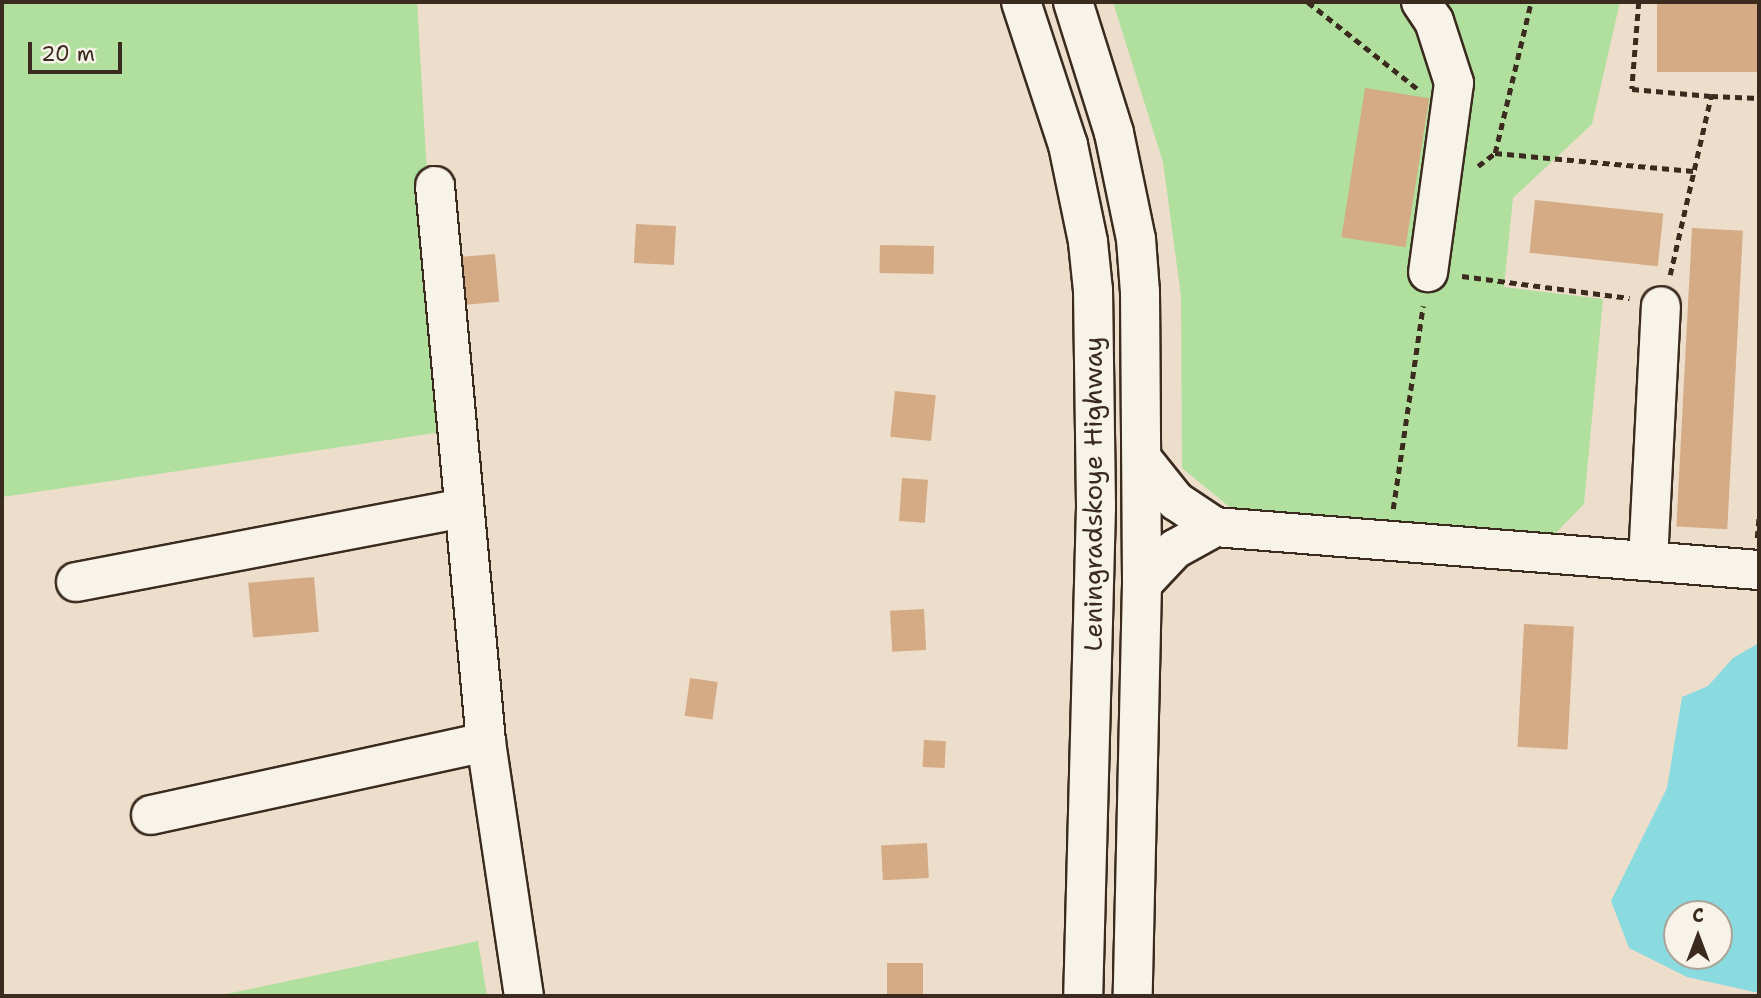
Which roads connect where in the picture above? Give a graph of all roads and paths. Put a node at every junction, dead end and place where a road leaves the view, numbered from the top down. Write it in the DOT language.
graph roads {
  1 [pos="1021,2"];
  2 [pos="1073,2"];
  3 [pos="1308,2"];
  4 [pos="1421,2"];
  5 [pos="1531,2"];
  6 [pos="1639,2"];
  7 [pos="1711,96"];
  8 [pos="1759,98"];
  9 [pos="1450,116"];
  10 [pos="1496,153"];
  11 [pos="1693,171"];
  12 [pos="435,186"];
  13 [pos="1439,196"];
  14 [pos="1428,272"];
  15 [pos="1661,306"];
  16 [pos="1143,460"];
  17 [pos="464,508"];
  18 [pos="1215,527"];
  19 [pos="1388,541"];
  20 [pos="1648,561"];
  21 [pos="1759,570"];
  22 [pos="76,582"];
  23 [pos="1142,583"];
  24 [pos="486,742"];
  25 [pos="151,815"];
  26 [pos="524,996"];
  27 [pos="1083,996"];
  28 [pos="1133,996"];
  1 -- 27 [label="main road, Leningradskoye Highway"];
  2 -- 16 [label="main road, Leningradskoye Highway"];
  3 -- 9 [label="path"];
  4 -- 9 [label="main road"];
  5 -- 10 [label="path"];
  6 -- 7 [label="path"];
  7 -- 8 [label="path"];
  7 -- 11 [label="path"];
  9 -- 13 [label="main road"];
  10 -- 11 [label="path"];
  10 -- 13 [label="path"];
  11 -- 15 [label="path"];
  12 -- 17 [label="main road"];
  13 -- 14 [label="main road"];
  14 -- 15 [label="path"];
  14 -- 19 [label="path"];
  15 -- 20 [label="main road"];
  16 -- 18 [label="main road"];
  16 -- 23 [label="main road, Leningradskoye Highway"];
  17 -- 22 [label="main road"];
  17 -- 24 [label="main road"];
  18 -- 19 [label="main road"];
  18 -- 23 [label="main road"];
  19 -- 20 [label="main road"];
  20 -- 21 [label="main road"];
  23 -- 28 [label="main road, Leningradskoye Highway"];
  24 -- 25 [label="main road"];
  24 -- 26 [label="main road"];
}
